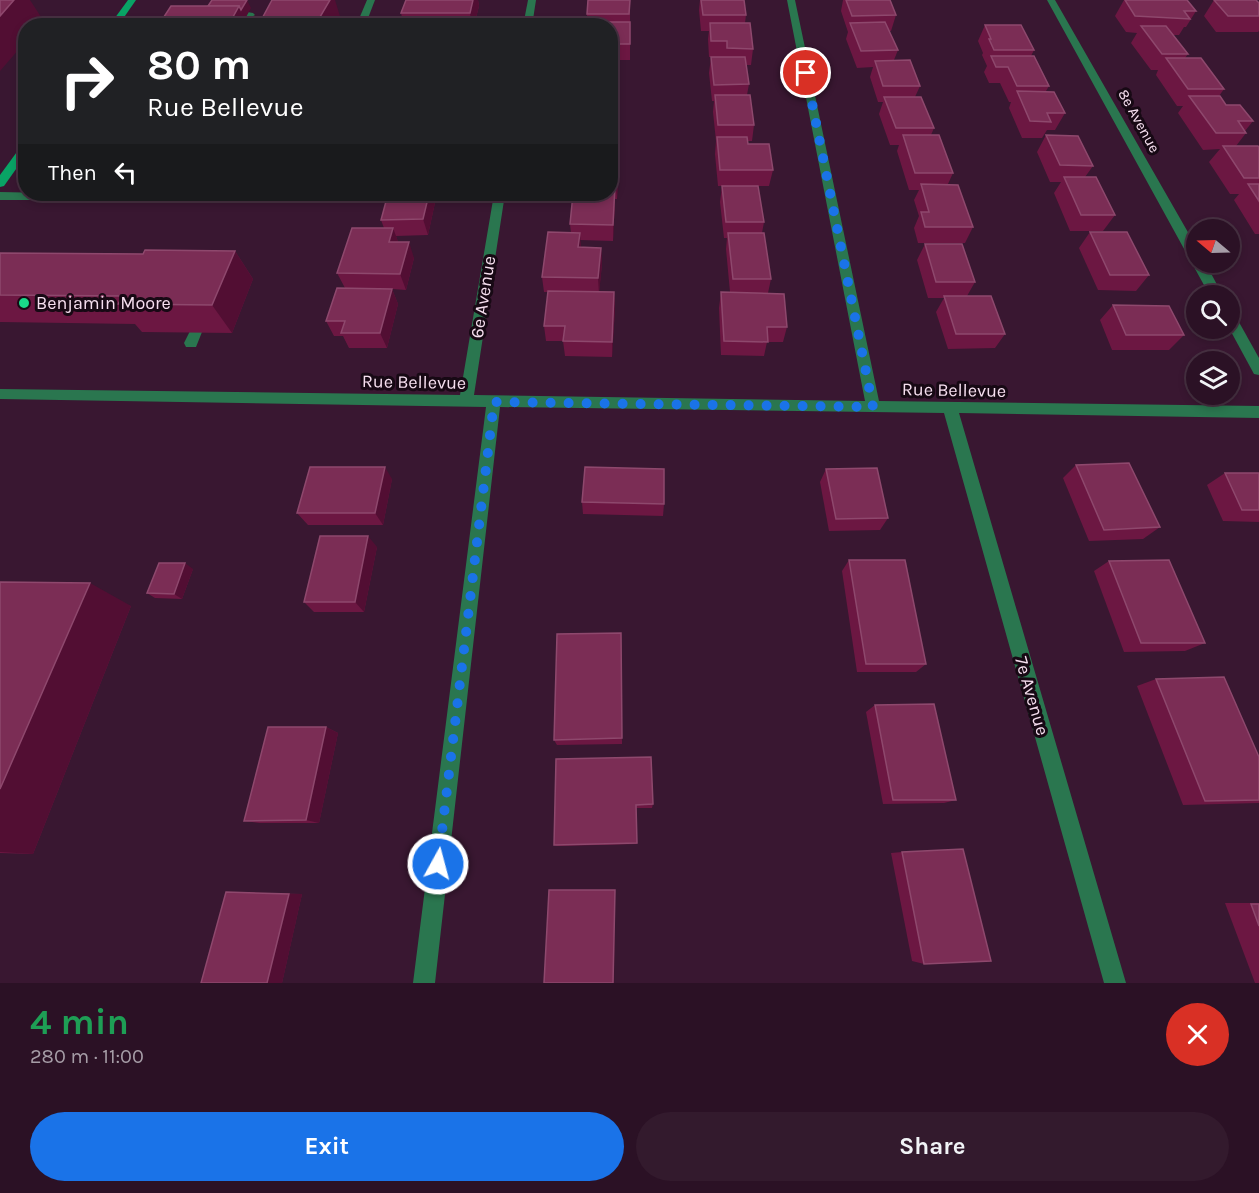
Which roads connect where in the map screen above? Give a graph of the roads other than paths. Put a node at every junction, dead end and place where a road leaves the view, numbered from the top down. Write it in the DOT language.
graph roads {
  1 [pos="132,0"];
  2 [pos="371,0"];
  3 [pos="531,0"];
  4 [pos="790,0"];
  5 [pos="1052,0"];
  6 [pos="119,18"];
  7 [pos="363,18"];
  8 [pos="528,18"];
  9 [pos="18,158"];
  10 [pos="0,183"];
  11 [pos="0,196"];
  12 [pos="18,196"];
  13 [pos="499,201"];
  14 [pos="1186,240"];
  15 [pos="1240,336"];
  16 [pos="1259,370"];
  17 [pos="0,394"];
  18 [pos="466,401"];
  19 [pos="494,402"];
  20 [pos="873,407"];
  21 [pos="950,408"];
  22 [pos="1259,412"];
  23 [pos="424,983"];
  24 [pos="1115,983"];
  1 -- 6 [label="street"];
  2 -- 7 [label="street"];
  3 -- 8 [label="street"];
  4 -- 20 [label="street"];
  5 -- 14 [label="street, 8e Avenue"];
  9 -- 10 [label="street"];
  11 -- 12 [label="street"];
  13 -- 18 [label="street, 6e Avenue"];
  15 -- 16 [label="street"];
  17 -- 18 [label="street, Rue Bellevue"];
  18 -- 19 [label="street, Rue Bellevue"];
  19 -- 20 [label="street, Rue Bellevue"];
  19 -- 23 [label="street"];
  20 -- 21 [label="street, Rue Bellevue"];
  21 -- 22 [label="street, Rue Bellevue"];
  21 -- 24 [label="street, 7e Avenue"];
}
